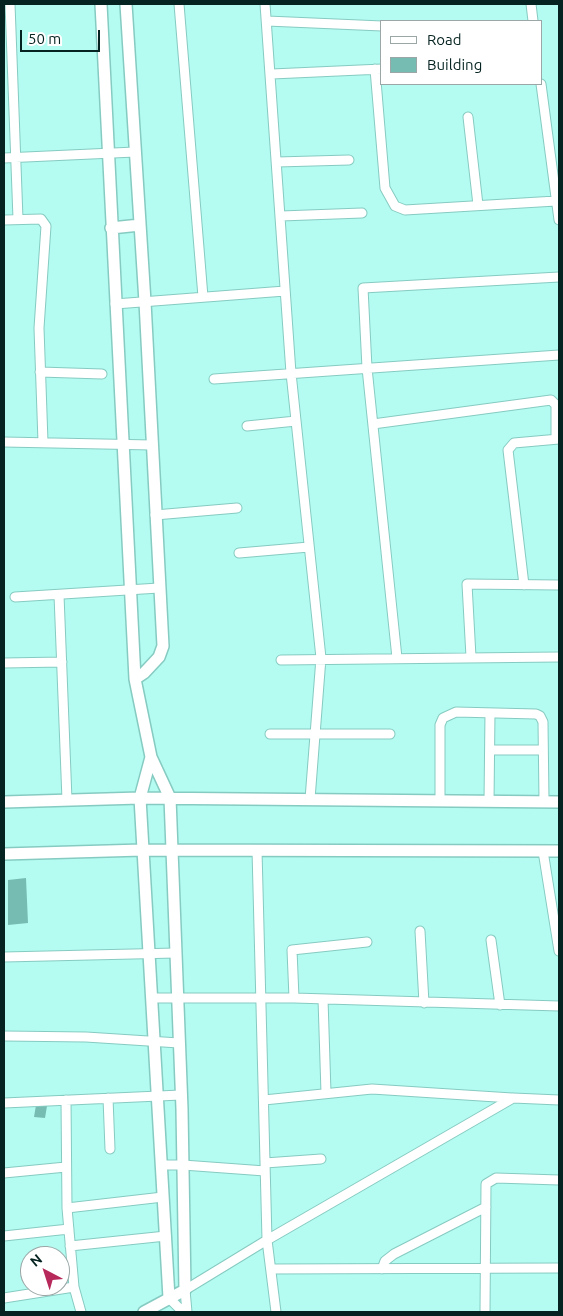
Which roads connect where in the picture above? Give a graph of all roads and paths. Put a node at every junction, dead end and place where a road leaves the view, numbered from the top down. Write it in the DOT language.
graph roads {
  1 [pos="10,4"];
  2 [pos="101,4"];
  3 [pos="126,4"];
  4 [pos="179,4"];
  5 [pos="266,4"];
  6 [pos="531,4"];
  7 [pos="533,20"];
  8 [pos="267,21"];
  9 [pos="380,26"];
  10 [pos="378,69"];
  11 [pos="272,74"];
  12 [pos="541,85"];
  13 [pos="14,97"];
  14 [pos="4,98"];
  15 [pos="468,116"];
  16 [pos="135,152"];
  17 [pos="107,153"];
  18 [pos="16,157"];
  19 [pos="4,158"];
  20 [pos="349,160"];
  21 [pos="277,162"];
  22 [pos="556,201"];
  23 [pos="478,205"];
  24 [pos="362,213"];
  25 [pos="281,216"];
  26 [pos="18,219"];
  27 [pos="4,220"];
  28 [pos="559,220"];
  29 [pos="140,225"];
  30 [pos="111,228"];
  31 [pos="559,277"];
  32 [pos="285,291"];
  33 [pos="203,297"];
  34 [pos="145,302"];
  35 [pos="115,304"];
  36 [pos="559,355"];
  37 [pos="367,368"];
  38 [pos="40,372"];
  39 [pos="291,372"];
  40 [pos="102,374"];
  41 [pos="214,379"];
  42 [pos="296,421"];
  43 [pos="373,424"];
  44 [pos="247,426"];
  45 [pos="558,439"];
  46 [pos="4,442"];
  47 [pos="43,442"];
  48 [pos="122,444"];
  49 [pos="152,444"];
  50 [pos="238,508"];
  51 [pos="155,515"];
  52 [pos="309,547"];
  53 [pos="239,553"];
  54 [pos="524,585"];
  55 [pos="559,585"];
  56 [pos="159,588"];
  57 [pos="130,590"];
  58 [pos="60,594"];
  59 [pos="15,597"];
  60 [pos="471,657"];
  61 [pos="559,657"];
  62 [pos="321,658"];
  63 [pos="397,658"];
  64 [pos="281,660"];
  65 [pos="62,662"];
  66 [pos="4,663"];
  67 [pos="135,679"];
  68 [pos="490,713"];
  69 [pos="270,734"];
  70 [pos="315,734"];
  71 [pos="390,734"];
  72 [pos="490,750"];
  73 [pos="543,750"];
  74 [pos="151,757"];
  75 [pos="140,798"];
  76 [pos="170,798"];
  77 [pos="310,799"];
  78 [pos="67,800"];
  79 [pos="440,800"];
  80 [pos="489,801"];
  81 [pos="4,802"];
  82 [pos="544,802"];
  83 [pos="559,802"];
  84 [pos="142,850"];
  85 [pos="172,850"];
  86 [pos="257,850"];
  87 [pos="543,852"];
  88 [pos="559,852"];
  89 [pos="4,854"];
  90 [pos="420,931"];
  91 [pos="492,940"];
  92 [pos="367,942"];
  93 [pos="559,951"];
  94 [pos="176,952"];
  95 [pos="150,953"];
  96 [pos="4,957"];
  97 [pos="177,997"];
  98 [pos="152,998"];
  99 [pos="261,998"];
  100 [pos="294,998"];
  101 [pos="323,999"];
  102 [pos="424,1003"];
  103 [pos="500,1005"];
  104 [pos="559,1006"];
  105 [pos="4,1036"];
  106 [pos="155,1042"];
  107 [pos="179,1043"];
  108 [pos="326,1094"];
  109 [pos="181,1095"];
  110 [pos="157,1096"];
  111 [pos="108,1098"];
  112 [pos="513,1098"];
  113 [pos="66,1100"];
  114 [pos="264,1100"];
  115 [pos="559,1100"];
  116 [pos="4,1103"];
  117 [pos="110,1149"];
  118 [pos="320,1159"];
  119 [pos="183,1164"];
  120 [pos="161,1165"];
  121 [pos="66,1167"];
  122 [pos="265,1167"];
  123 [pos="4,1173"];
  124 [pos="559,1180"];
  125 [pos="164,1197"];
  126 [pos="486,1207"];
  127 [pos="67,1208"];
  128 [pos="69,1229"];
  129 [pos="4,1236"];
  130 [pos="166,1236"];
  131 [pos="267,1240"];
  132 [pos="70,1246"];
  133 [pos="486,1268"];
  134 [pos="559,1268"];
  135 [pos="270,1269"];
  136 [pos="382,1269"];
  137 [pos="74,1287"];
  138 [pos="185,1290"];
  139 [pos="4,1298"];
  140 [pos="170,1298"];
  141 [pos="80,1312"];
  142 [pos="144,1312"];
  143 [pos="185,1312"];
  144 [pos="276,1312"];
  145 [pos="485,1312"];
  1 -- 13 [label="street"];
  2 -- 17 [label="street"];
  3 -- 16 [label="street"];
  4 -- 33 [label="street"];
  5 -- 8 [label="street"];
  6 -- 7 [label="street"];
  8 -- 9 [label="street"];
  8 -- 11 [label="street"];
  10 -- 11 [label="street"];
  10 -- 23 [label="street"];
  11 -- 21 [label="street"];
  12 -- 22 [label="street"];
  13 -- 14 [label="street"];
  13 -- 18 [label="street"];
  15 -- 23 [label="street"];
  16 -- 17 [label="street"];
  16 -- 29 [label="street"];
  17 -- 18 [label="street"];
  17 -- 30 [label="street"];
  18 -- 19 [label="street"];
  18 -- 26 [label="street"];
  20 -- 21 [label="street"];
  21 -- 25 [label="street"];
  22 -- 23 [label="street"];
  22 -- 28 [label="street"];
  24 -- 25 [label="street"];
  25 -- 32 [label="street"];
  26 -- 27 [label="street"];
  26 -- 38 [label="street"];
  29 -- 30 [label="street"];
  29 -- 34 [label="street"];
  30 -- 35 [label="street"];
  31 -- 37 [label="street"];
  32 -- 33 [label="street"];
  32 -- 39 [label="street"];
  33 -- 34 [label="street"];
  34 -- 35 [label="street"];
  34 -- 49 [label="street"];
  35 -- 48 [label="street"];
  36 -- 37 [label="street"];
  37 -- 39 [label="street"];
  37 -- 43 [label="street"];
  38 -- 40 [label="street"];
  38 -- 47 [label="street"];
  39 -- 41 [label="street"];
  39 -- 42 [label="street"];
  42 -- 44 [label="street"];
  42 -- 52 [label="street"];
  43 -- 45 [label="street"];
  43 -- 63 [label="street"];
  45 -- 54 [label="street"];
  46 -- 47 [label="street"];
  47 -- 48 [label="street"];
  48 -- 49 [label="street"];
  48 -- 57 [label="street"];
  49 -- 51 [label="street"];
  50 -- 51 [label="street"];
  51 -- 56 [label="street"];
  52 -- 53 [label="street"];
  52 -- 62 [label="street"];
  54 -- 55 [label="street"];
  54 -- 60 [label="street"];
  56 -- 57 [label="street"];
  56 -- 67 [label="street"];
  57 -- 58 [label="street"];
  57 -- 67 [label="street"];
  58 -- 59 [label="street"];
  58 -- 65 [label="street"];
  60 -- 61 [label="street"];
  60 -- 63 [label="street"];
  62 -- 63 [label="street"];
  62 -- 64 [label="street"];
  62 -- 70 [label="street"];
  65 -- 66 [label="street"];
  65 -- 78 [label="street"];
  67 -- 74 [label="street"];
  68 -- 72 [label="street"];
  68 -- 73 [label="street"];
  68 -- 79 [label="street"];
  69 -- 70 [label="street"];
  70 -- 71 [label="street"];
  70 -- 77 [label="street"];
  72 -- 73 [label="street"];
  72 -- 80 [label="street"];
  73 -- 82 [label="street"];
  74 -- 75 [label="street"];
  74 -- 76 [label="street"];
  75 -- 76 [label="street"];
  75 -- 78 [label="street"];
  75 -- 84 [label="street"];
  76 -- 77 [label="street"];
  76 -- 85 [label="street"];
  77 -- 79 [label="street"];
  78 -- 81 [label="street"];
  79 -- 80 [label="street"];
  80 -- 82 [label="street"];
  82 -- 83 [label="street"];
  84 -- 85 [label="street"];
  84 -- 89 [label="street"];
  84 -- 95 [label="street"];
  85 -- 86 [label="street"];
  85 -- 94 [label="street"];
  86 -- 87 [label="street"];
  86 -- 99 [label="street"];
  87 -- 88 [label="street"];
  87 -- 93 [label="street"];
  90 -- 102 [label="street"];
  91 -- 103 [label="street"];
  92 -- 100 [label="street"];
  94 -- 95 [label="street"];
  94 -- 97 [label="street"];
  95 -- 96 [label="street"];
  95 -- 98 [label="street"];
  97 -- 98 [label="street"];
  97 -- 99 [label="street"];
  97 -- 107 [label="street"];
  98 -- 106 [label="street"];
  99 -- 100 [label="street"];
  99 -- 114 [label="street"];
  100 -- 101 [label="street"];
  101 -- 102 [label="street"];
  101 -- 108 [label="street"];
  102 -- 103 [label="street"];
  103 -- 104 [label="street"];
  105 -- 106 [label="street"];
  106 -- 107 [label="street"];
  106 -- 110 [label="street"];
  107 -- 109 [label="street"];
  108 -- 112 [label="street"];
  108 -- 114 [label="street"];
  109 -- 110 [label="street"];
  109 -- 119 [label="street"];
  110 -- 111 [label="street"];
  110 -- 120 [label="street"];
  111 -- 113 [label="street"];
  111 -- 117 [label="street"];
  112 -- 115 [label="street"];
  112 -- 131 [label="street"];
  113 -- 116 [label="street"];
  113 -- 121 [label="street"];
  114 -- 122 [label="street"];
  118 -- 122 [label="street"];
  119 -- 120 [label="street"];
  119 -- 122 [label="street"];
  119 -- 138 [label="street"];
  120 -- 125 [label="street"];
  121 -- 123 [label="street"];
  121 -- 127 [label="street"];
  122 -- 131 [label="street"];
  124 -- 126 [label="street"];
  125 -- 127 [label="street"];
  125 -- 130 [label="street"];
  126 -- 133 [label="street"];
  126 -- 136 [label="street"];
  127 -- 128 [label="street"];
  128 -- 129 [label="street"];
  128 -- 132 [label="street"];
  130 -- 132 [label="street"];
  130 -- 140 [label="street"];
  131 -- 135 [label="street"];
  131 -- 138 [label="street"];
  132 -- 137 [label="street"];
  133 -- 134 [label="street"];
  133 -- 136 [label="street"];
  133 -- 145 [label="street"];
  135 -- 136 [label="street"];
  135 -- 144 [label="street"];
  137 -- 139 [label="street"];
  137 -- 141 [label="street"];
  138 -- 140 [label="street"];
  138 -- 143 [label="street"];
  140 -- 142 [label="street"];
  140 -- 143 [label="street"];
}
